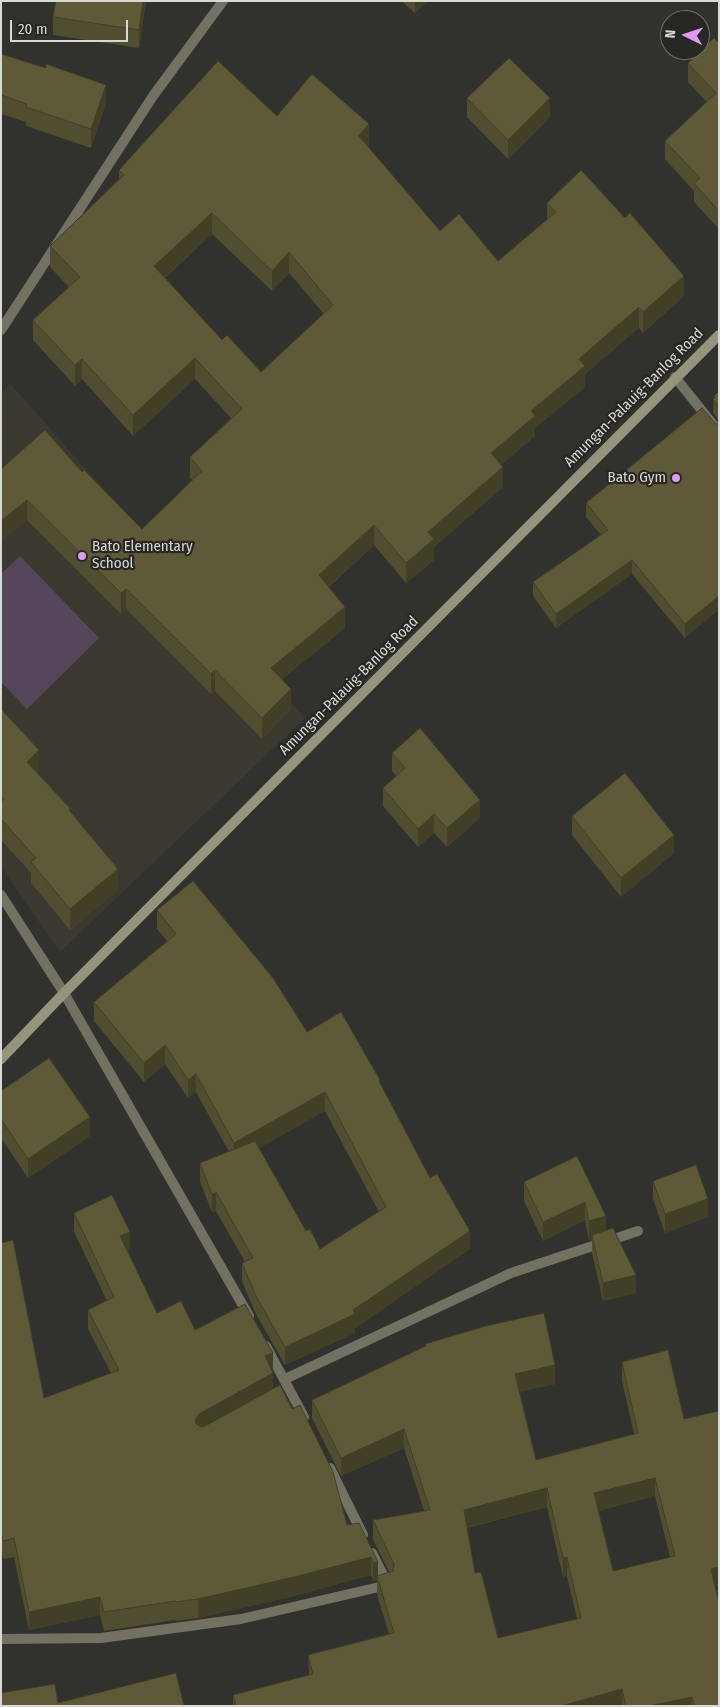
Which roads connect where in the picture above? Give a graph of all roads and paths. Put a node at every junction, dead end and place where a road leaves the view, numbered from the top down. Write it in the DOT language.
graph roads {
  1 [pos="223,1"];
  2 [pos="1,330"];
  3 [pos="719,335"];
  4 [pos="675,377"];
  5 [pos="719,432"];
  6 [pos="1,895"];
  7 [pos="64,993"];
  8 [pos="1,1059"];
  9 [pos="638,1231"];
  10 [pos="285,1379"];
  11 [pos="308,1425"];
  12 [pos="326,1461"];
  13 [pos="1,1639"];
  1 -- 2 [label="street"];
  3 -- 4 [label="main road, Amungan-Palauig-Banlog Road"];
  4 -- 5 [label="street"];
  4 -- 7 [label="main road, Amungan-Palauig-Banlog Road"];
  6 -- 7 [label="street"];
  7 -- 8 [label="main road, Amungan-Palauig-Banlog Road"];
  7 -- 10 [label="street"];
  9 -- 10 [label="street"];
  10 -- 11 [label="street"];
  12 -- 13 [label="street"];
}
